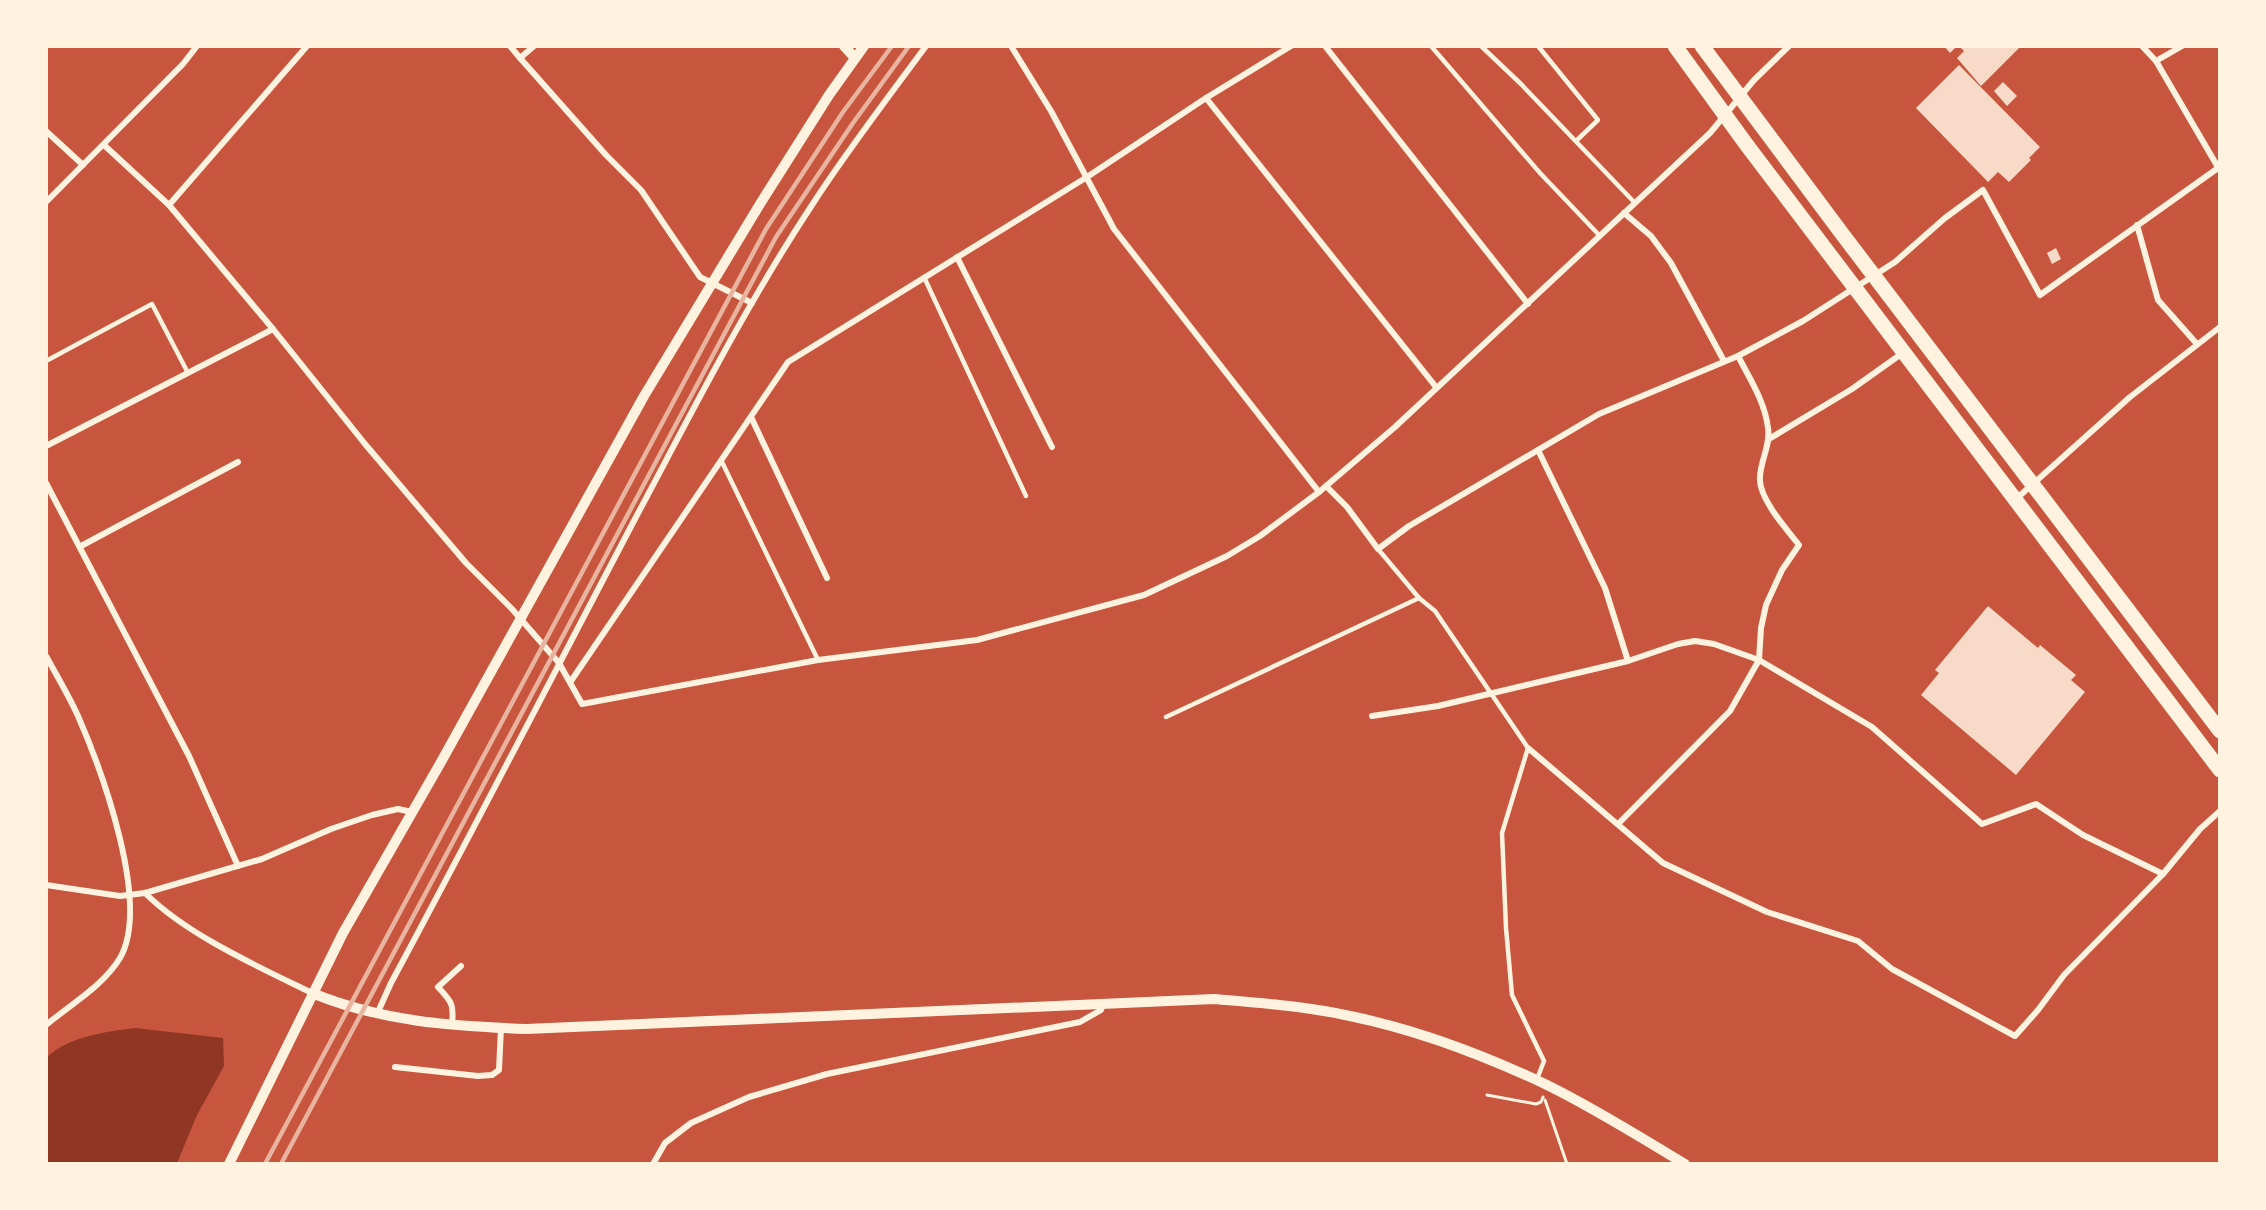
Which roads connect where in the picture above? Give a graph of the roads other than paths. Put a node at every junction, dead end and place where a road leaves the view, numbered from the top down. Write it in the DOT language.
graph roads {
  1 [pos="197,46"];
  2 [pos="307,46"];
  3 [pos="510,46"];
  4 [pos="534,46"];
  5 [pos="844,46"];
  6 [pos="864,46"];
  7 [pos="926,46"];
  8 [pos="1011,46"];
  9 [pos="1291,46"];
  10 [pos="1325,46"];
  11 [pos="1431,46"];
  12 [pos="1481,46"];
  13 [pos="1538,46"];
  14 [pos="1675,46"];
  15 [pos="1702,46"];
  16 [pos="1790,46"];
  17 [pos="2142,46"];
  18 [pos="2182,46"];
  19 [pos="520,58"];
  20 [pos="855,58"];
  21 [pos="2156,61"];
  22 [pos="1740,96"];
  23 [pos="1206,98"];
  24 [pos="1725,114"];
  25 [pos="46,131"];
  26 [pos="1576,141"];
  27 [pos="104,145"];
  28 [pos="83,165"];
  29 [pos="2219,169"];
  30 [pos="1087,177"];
  31 [pos="46,202"];
  32 [pos="1635,203"];
  33 [pos="169,205"];
  34 [pos="1624,213"];
  35 [pos="2138,225"];
  36 [pos="1600,236"];
  37 [pos="957,256"];
  38 [pos="1874,276"];
  39 [pos="924,277"];
  40 [pos="712,283"];
  41 [pos="1855,288"];
  42 [pos="752,303"];
  43 [pos="1528,304"];
  44 [pos="2220,327"];
  45 [pos="273,329"];
  46 [pos="2197,344"];
  47 [pos="1904,352"];
  48 [pos="1738,356"];
  49 [pos="46,361"];
  50 [pos="1724,361"];
  51 [pos="188,373"];
  52 [pos="1436,387"];
  53 [pos="751,417"];
  54 [pos="1769,439"];
  55 [pos="46,446"];
  56 [pos="1052,447"];
  57 [pos="1538,450"];
  58 [pos="721,460"];
  59 [pos="238,462"];
  60 [pos="46,483"];
  61 [pos="2033,485"];
  62 [pos="1326,486"];
  63 [pos="1319,492"];
  64 [pos="1026,496"];
  65 [pos="2016,499"];
  66 [pos="81,546"];
  67 [pos="1378,549"];
  68 [pos="827,578"];
  69 [pos="1419,598"];
  70 [pos="521,619"];
  71 [pos="46,656"];
  72 [pos="818,660"];
  73 [pos="1759,660"];
  74 [pos="1628,662"];
  75 [pos="559,663"];
  76 [pos="571,681"];
  77 [pos="1491,694"];
  78 [pos="1166,717"];
  79 [pos="1372,717"];
  80 [pos="2220,731"];
  81 [pos="1528,748"];
  82 [pos="2220,770"];
  83 [pos="2220,811"];
  84 [pos="412,812"];
  85 [pos="1618,823"];
  86 [pos="238,866"];
  87 [pos="2163,874"];
  88 [pos="46,885"];
  89 [pos="145,893"];
  90 [pos="130,895"];
  91 [pos="461,966"];
  92 [pos="312,993"];
  93 [pos="1104,1003"];
  94 [pos="377,1014"];
  95 [pos="46,1025"];
  96 [pos="452,1025"];
  97 [pos="501,1028"];
  98 [pos="395,1067"];
  99 [pos="1537,1081"];
  100 [pos="229,1164"];
  101 [pos="653,1164"];
  102 [pos="1685,1164"];
  1 -- 27 [label="street"];
  2 -- 33 [label="street"];
  3 -- 19 [label="street"];
  4 -- 19 [label="street"];
  5 -- 20 [label="street"];
  6 -- 20 [label="street"];
  7 -- 42 [label="street"];
  8 -- 30 [label="street"];
  9 -- 23 [label="street"];
  10 -- 43 [label="street"];
  11 -- 36 [label="lane"];
  12 -- 26 [label="lane"];
  13 -- 26 [label="lane"];
  14 -- 24 [label="main road"];
  15 -- 22 [label="main road"];
  16 -- 22 [label="street"];
  17 -- 21 [label="street"];
  18 -- 21 [label="street"];
  19 -- 40 [label="street"];
  20 -- 40 [label="street"];
  21 -- 29 [label="street"];
  22 -- 24 [label="street"];
  22 -- 38 [label="main road"];
  23 -- 30 [label="street"];
  23 -- 52 [label="street"];
  24 -- 32 [label="street"];
  24 -- 41 [label="main road"];
  25 -- 28 [label="street"];
  26 -- 32 [label="lane"];
  27 -- 28 [label="street"];
  27 -- 33 [label="street"];
  28 -- 31 [label="street"];
  29 -- 35 [label="street"];
  30 -- 37 [label="street"];
  30 -- 63 [label="street"];
  32 -- 34 [label="street"];
  33 -- 45 [label="street"];
  34 -- 36 [label="street"];
  34 -- 50 [label="street"];
  35 -- 38 [label="street"];
  35 -- 46 [label="street"];
  36 -- 43 [label="street"];
  37 -- 39 [label="street"];
  37 -- 56 [label="street"];
  38 -- 41 [label="street"];
  38 -- 61 [label="main road"];
  39 -- 53 [label="street"];
  39 -- 64 [label="lane"];
  40 -- 42 [label="street"];
  40 -- 70 [label="street"];
  41 -- 47 [label="main road"];
  41 -- 48 [label="street"];
  42 -- 75 [label="street"];
  43 -- 52 [label="street"];
  44 -- 46 [label="street"];
  45 -- 51 [label="street"];
  45 -- 70 [label="street"];
  46 -- 61 [label="street"];
  47 -- 54 [label="street"];
  47 -- 65 [label="main road"];
  48 -- 50 [label="street"];
  48 -- 54 [label="street"];
  49 -- 51 [label="lane"];
  50 -- 57 [label="street"];
  51 -- 55 [label="street"];
  52 -- 62 [label="street"];
  53 -- 58 [label="street"];
  53 -- 68 [label="street"];
  54 -- 73 [label="street"];
  57 -- 67 [label="street"];
  57 -- 74 [label="street"];
  58 -- 72 [label="lane"];
  58 -- 76 [label="street"];
  59 -- 66 [label="street"];
  60 -- 66 [label="street"];
  61 -- 65 [label="street"];
  61 -- 80 [label="main road"];
  62 -- 63 [label="street"];
  62 -- 67 [label="street"];
  63 -- 72 [label="street"];
  65 -- 82 [label="main road"];
  66 -- 86 [label="street"];
  67 -- 69 [label="lane"];
  69 -- 77 [label="lane"];
  69 -- 78 [label="lane"];
  70 -- 75 [label="street"];
  70 -- 84 [label="street"];
  71 -- 90 [label="street"];
  72 -- 76 [label="street"];
  73 -- 74 [label="street"];
  73 -- 85 [label="street"];
  73 -- 87 [label="street"];
  74 -- 77 [label="street"];
  75 -- 76 [label="street"];
  75 -- 94 [label="street"];
  77 -- 79 [label="street"];
  77 -- 81 [label="lane"];
  81 -- 85 [label="street"];
  81 -- 99 [label="lane"];
  83 -- 87 [label="street"];
  84 -- 86 [label="street"];
  84 -- 92 [label="street"];
  85 -- 87 [label="street"];
  86 -- 89 [label="street"];
  88 -- 90 [label="street"];
  89 -- 90 [label="street"];
  89 -- 92 [label="street"];
  90 -- 95 [label="street"];
  91 -- 96 [label="street"];
  92 -- 94 [label="street"];
  92 -- 100 [label="street"];
  93 -- 97 [label="street"];
  93 -- 99 [label="street"];
  93 -- 101 [label="street"];
  94 -- 96 [label="street"];
  96 -- 97 [label="street"];
  97 -- 98 [label="street"];
  99 -- 102 [label="street"];
}
